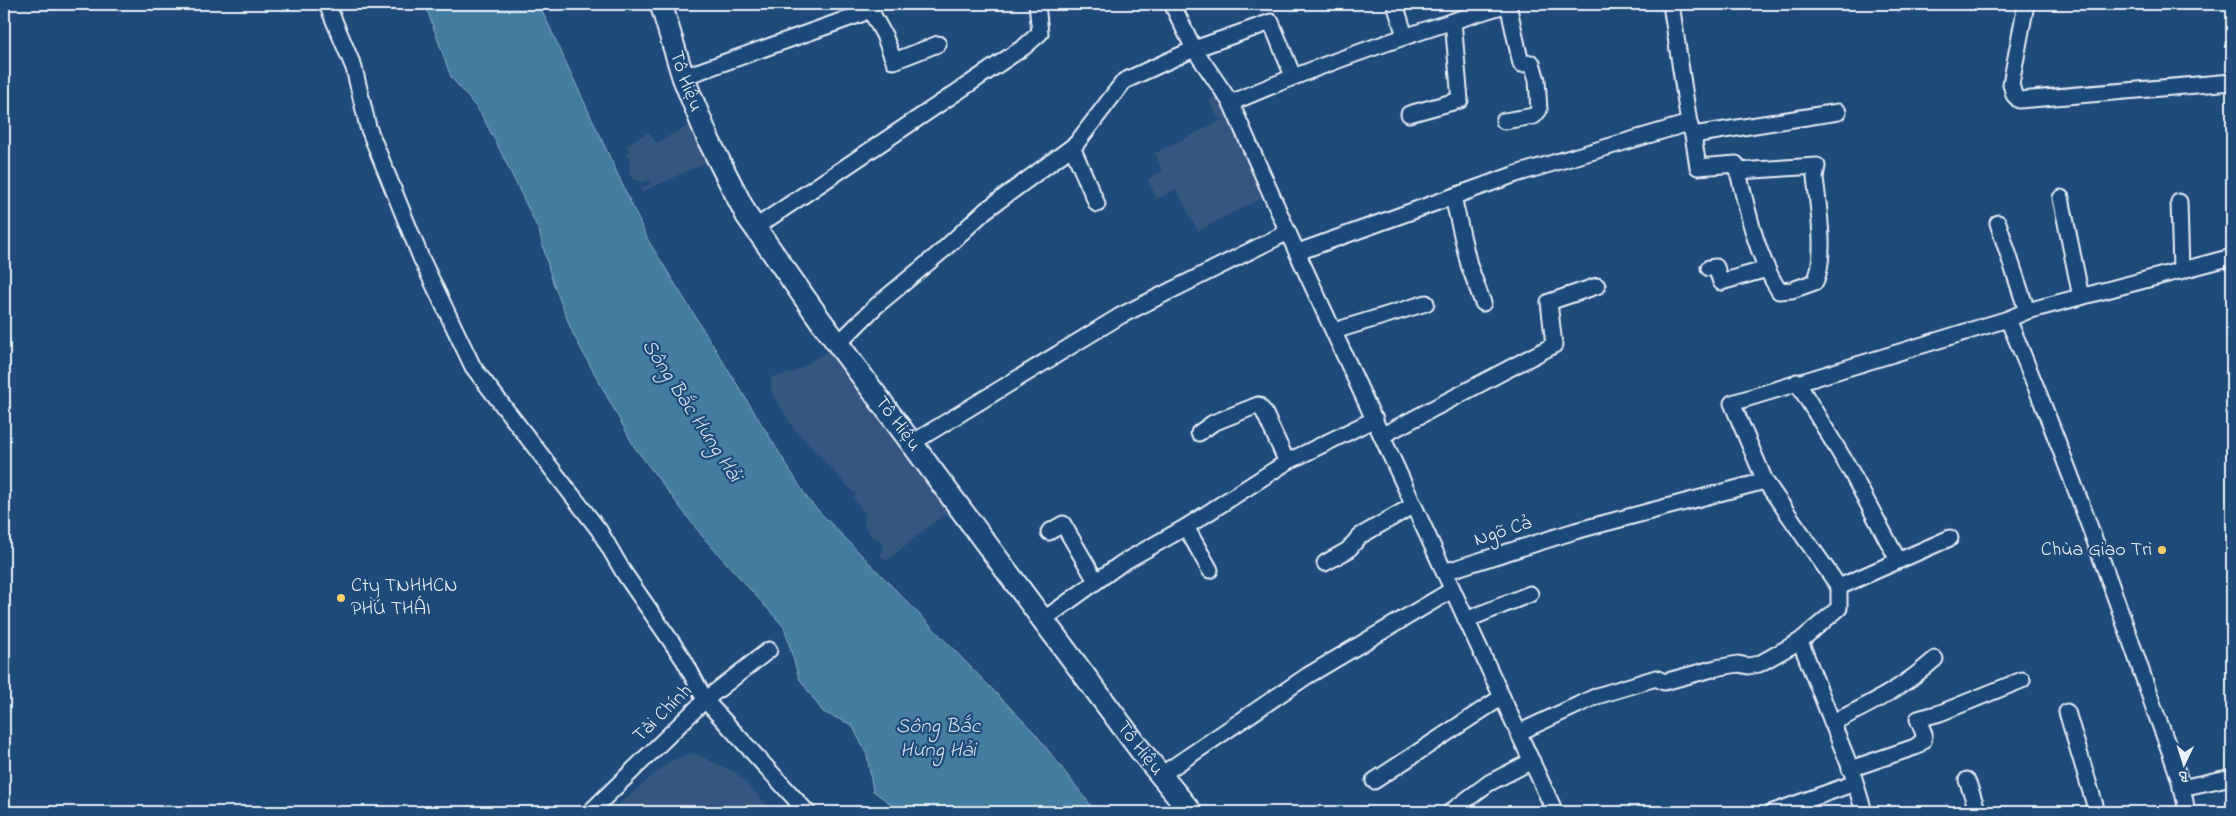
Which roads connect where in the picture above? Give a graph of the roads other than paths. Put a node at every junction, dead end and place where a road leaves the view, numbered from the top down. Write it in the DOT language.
graph roads {
  1 [pos="327,4"];
  2 [pos="661,4"];
  3 [pos="1037,4"];
  4 [pos="1172,4"];
  5 [pos="1395,4"];
  6 [pos="1508,4"];
  7 [pos="1671,4"];
  8 [pos="2026,4"];
  9 [pos="868,5"];
  10 [pos="1453,21"];
  11 [pos="1405,36"];
  12 [pos="938,44"];
  13 [pos="1194,49"];
  14 [pos="1293,76"];
  15 [pos="683,77"];
  16 [pos="2232,82"];
  17 [pos="1231,103"];
  18 [pos="1838,112"];
  19 [pos="1409,114"];
  20 [pos="1504,121"];
  21 [pos="1691,129"];
  22 [pos="1072,147"];
  23 [pos="1738,171"];
  24 [pos="1453,198"];
  25 [pos="2061,198"];
  26 [pos="2179,202"];
  27 [pos="1097,204"];
  28 [pos="1998,223"];
  29 [pos="756,227"];
  30 [pos="1288,232"];
  31 [pos="1298,252"];
  32 [pos="2232,257"];
  33 [pos="1709,268"];
  34 [pos="1768,269"];
  35 [pos="2181,271"];
  36 [pos="1597,286"];
  37 [pos="2081,297"];
  38 [pos="1426,303"];
  39 [pos="1483,303"];
  40 [pos="2027,311"];
  41 [pos="2008,319"];
  42 [pos="1334,331"];
  43 [pos="838,344"];
  44 [pos="1797,382"];
  45 [pos="1375,419"];
  46 [pos="1199,433"];
  47 [pos="1382,435"];
  48 [pos="912,444"];
  49 [pos="1287,462"];
  50 [pos="1766,481"];
  51 [pos="1414,504"];
  52 [pos="1186,527"];
  53 [pos="1049,532"];
  54 [pos="1950,538"];
  55 [pos="1898,560"];
  56 [pos="1325,563"];
  57 [pos="1210,570"];
  58 [pos="1444,572"];
  59 [pos="1096,581"];
  60 [pos="1839,587"];
  61 [pos="1452,590"];
  62 [pos="1530,594"];
  63 [pos="1043,620"];
  64 [pos="1466,620"];
  65 [pos="1800,641"];
  66 [pos="769,650"];
  67 [pos="1935,659"];
  68 [pos="2022,680"];
  69 [pos="1502,697"];
  70 [pos="706,700"];
  71 [pos="2067,712"];
  72 [pos="1832,723"];
  73 [pos="1520,732"];
  74 [pos="1532,761"];
  75 [pos="1161,775"];
  76 [pos="1853,776"];
  77 [pos="2232,777"];
  78 [pos="1967,780"];
  79 [pos="1374,781"];
  80 [pos="2180,788"];
  81 [pos="1554,805"];
  82 [pos="2191,810"];
  83 [pos="590,812"];
  84 [pos="807,812"];
  85 [pos="1191,812"];
  86 [pos="1450,812"];
  87 [pos="1773,812"];
  88 [pos="1864,812"];
  89 [pos="1978,812"];
  90 [pos="2097,812"];
  1 -- 70 [label="street"];
  2 -- 15 [label="main road, Tô Hiệu"];
  3 -- 29 [label="street"];
  4 -- 13 [label="street"];
  5 -- 11 [label="street"];
  6 -- 10 [label="street"];
  6 -- 20 [label="street"];
  7 -- 21 [label="street"];
  8 -- 16 [label="street"];
  9 -- 12 [label="street"];
  9 -- 15 [label="street"];
  10 -- 11 [label="street"];
  10 -- 19 [label="street"];
  11 -- 14 [label="street"];
  13 -- 14 [label="street"];
  13 -- 17 [label="street"];
  13 -- 22 [label="street"];
  14 -- 17 [label="street"];
  15 -- 29 [label="main road, Tô Hiệu"];
  17 -- 30 [label="street"];
  18 -- 21 [label="street"];
  21 -- 23 [label="street"];
  21 -- 24 [label="street"];
  22 -- 27 [label="street"];
  22 -- 43 [label="street"];
  23 -- 34 [label="street"];
  23 -- 34 [label="street"];
  24 -- 31 [label="street"];
  24 -- 39 [label="street"];
  25 -- 37 [label="street"];
  26 -- 35 [label="street"];
  28 -- 40 [label="street"];
  29 -- 43 [label="main road, Tô Hiệu"];
  30 -- 31 [label="street"];
  30 -- 48 [label="street"];
  31 -- 42 [label="street"];
  32 -- 35 [label="street"];
  33 -- 34 [label="street"];
  35 -- 37 [label="street"];
  36 -- 47 [label="street"];
  37 -- 40 [label="street"];
  38 -- 42 [label="street"];
  40 -- 41 [label="street"];
  41 -- 44 [label="street"];
  41 -- 80 [label="street"];
  42 -- 45 [label="street"];
  43 -- 48 [label="main road, Tô Hiệu"];
  44 -- 50 [label="street"];
  44 -- 55 [label="street"];
  45 -- 47 [label="street"];
  45 -- 49 [label="street"];
  46 -- 49 [label="street"];
  47 -- 51 [label="street"];
  48 -- 63 [label="main road, Tô Hiệu"];
  49 -- 52 [label="street"];
  50 -- 58 [label="street, Ngõ Cả"];
  50 -- 60 [label="street"];
  51 -- 56 [label="street"];
  51 -- 58 [label="street"];
  52 -- 57 [label="street"];
  52 -- 59 [label="street"];
  53 -- 59 [label="street"];
  54 -- 55 [label="street"];
  55 -- 60 [label="street"];
  58 -- 61 [label="street"];
  59 -- 63 [label="street"];
  60 -- 65 [label="street"];
  61 -- 64 [label="street"];
  61 -- 75 [label="street"];
  62 -- 64 [label="street"];
  63 -- 75 [label="main road, Tô Hiệu"];
  64 -- 69 [label="street"];
  65 -- 72 [label="street"];
  65 -- 73 [label="street"];
  66 -- 70 [label="street, Tài Chính"];
  67 -- 72 [label="street"];
  68 -- 76 [label="street"];
  69 -- 73 [label="street"];
  69 -- 79 [label="street"];
  70 -- 83 [label="street, Tài Chính"];
  70 -- 84 [label="street"];
  71 -- 90 [label="street"];
  72 -- 76 [label="street"];
  73 -- 74 [label="street"];
  74 -- 81 [label="street"];
  74 -- 86 [label="street"];
  75 -- 85 [label="main road, Tô Hiệu"];
  76 -- 87 [label="street"];
  76 -- 88 [label="street"];
  77 -- 80 [label="street"];
  78 -- 89 [label="street"];
  80 -- 82 [label="street"];
}
